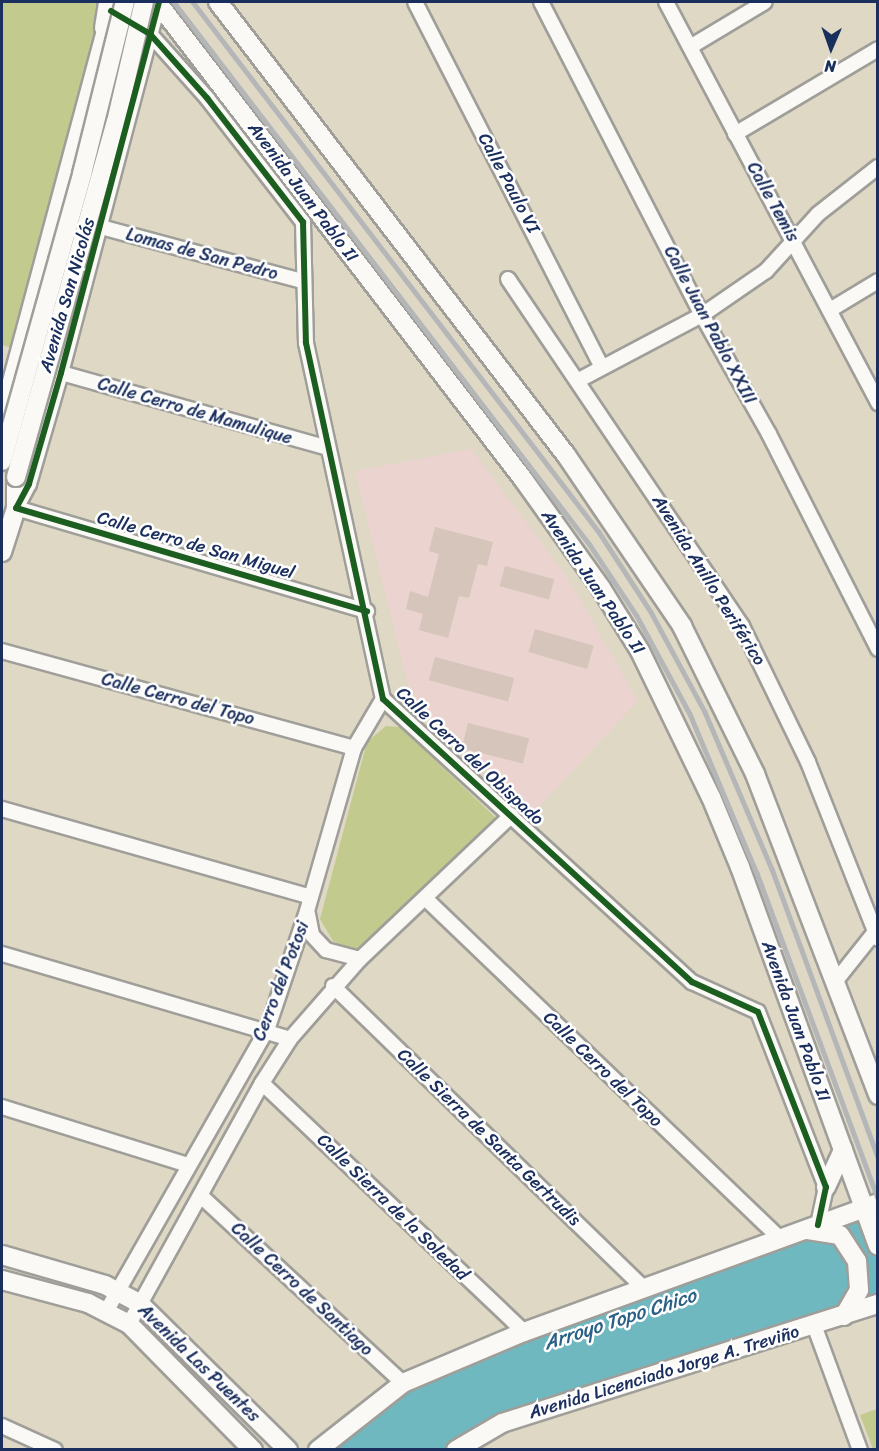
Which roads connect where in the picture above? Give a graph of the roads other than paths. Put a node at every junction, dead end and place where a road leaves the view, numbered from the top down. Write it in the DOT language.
graph roads {
  1 [pos="155,2"];
  2 [pos="218,2"];
  3 [pos="415,2"];
  4 [pos="541,2"];
  5 [pos="666,2"];
  6 [pos="765,2"];
  7 [pos="112,9"];
  8 [pos="150,34"];
  9 [pos="690,47"];
  10 [pos="878,49"];
  11 [pos="735,134"];
  12 [pos="878,167"];
  13 [pos="101,227"];
  14 [pos="795,241"];
  15 [pos="508,279"];
  16 [pos="303,281"];
  17 [pos="878,281"];
  18 [pos="830,310"];
  19 [pos="702,315"];
  20 [pos="8,364"];
  21 [pos="601,366"];
  22 [pos="61,374"];
  23 [pos="579,380"];
  24 [pos="877,400"];
  25 [pos="2,411"];
  26 [pos="328,448"];
  27 [pos="2,461"];
  28 [pos="16,508"];
  29 [pos="2,552"];
  30 [pos="367,611"];
  31 [pos="878,649"];
  32 [pos="2,651"];
  33 [pos="383,699"];
  34 [pos="354,748"];
  35 [pos="2,809"];
  36 [pos="512,815"];
  37 [pos="310,897"];
  38 [pos="426,899"];
  39 [pos="307,912"];
  40 [pos="877,933"];
  41 [pos="2,954"];
  42 [pos="360,959"];
  43 [pos="835,982"];
  44 [pos="333,986"];
  45 [pos="267,1030"];
  46 [pos="290,1039"];
  47 [pos="262,1083"];
  48 [pos="878,1095"];
  49 [pos="2,1107"];
  50 [pos="843,1150"];
  51 [pos="188,1165"];
  52 [pos="826,1187"];
  53 [pos="201,1196"];
  54 [pos="869,1209"];
  55 [pos="817,1229"];
  56 [pos="781,1240"];
  57 [pos="878,1246"];
  58 [pos="2,1255"];
  59 [pos="2,1280"];
  60 [pos="644,1288"];
  61 [pos="116,1290"];
  62 [pos="140,1304"];
  63 [pos="878,1304"];
  64 [pos="107,1310"];
  65 [pos="852,1310"];
  66 [pos="878,1317"];
  67 [pos="129,1324"];
  68 [pos="814,1325"];
  69 [pos="524,1332"];
  70 [pos="403,1383"];
  71 [pos="2,1426"];
  72 [pos="55,1449"];
  73 [pos="253,1449"];
  74 [pos="288,1449"];
  75 [pos="318,1449"];
  76 [pos="456,1449"];
  77 [pos="860,1449"];
  1 -- 8 [label="street"];
  1 -- 28 [label="main road, Avenida San Nicolás, bridge"];
  1 -- 50 [label="main road, Avenida Juan Pablo II"];
  2 -- 43 [label="main road"];
  3 -- 21 [label="street, Calle Paulo VI"];
  4 -- 19 [label="street, Calle Juan Pablo XXIII"];
  5 -- 9 [label="street, Calle Temis"];
  6 -- 9 [label="street"];
  7 -- 8 [label="street, Calle Cerro del Obispado"];
  7 -- 20 [label="street"];
  7 -- 27 [label="main road, Avenida San Nicolás, bridge"];
  8 -- 13 [label="street"];
  8 -- 16 [label="street, Calle Cerro del Obispado"];
  9 -- 11 [label="street, Calle Temis"];
  10 -- 11 [label="street"];
  11 -- 14 [label="street, Calle Temis"];
  12 -- 14 [label="street"];
  13 -- 16 [label="street, Lomas de San Pedro"];
  13 -- 22 [label="street"];
  14 -- 18 [label="street, Calle Temis"];
  14 -- 19 [label="street"];
  15 -- 23 [label="street, Avenida Anillo Periférico"];
  16 -- 26 [label="street, Calle Cerro del Obispado"];
  17 -- 18 [label="street"];
  18 -- 24 [label="street, Calle Temis"];
  19 -- 21 [label="street"];
  19 -- 31 [label="street, Calle Juan Pablo XXIII"];
  20 -- 25 [label="street"];
  21 -- 23 [label="street"];
  22 -- 26 [label="street, Calle Cerro de Mamulique"];
  22 -- 28 [label="street"];
  23 -- 40 [label="street, Avenida Anillo Periférico"];
  26 -- 30 [label="street, Calle Cerro del Obispado"];
  28 -- 29 [label="main road, Avenida San Nicolás"];
  28 -- 30 [label="street, Calle Cerro de San Miguel"];
  30 -- 33 [label="street, Calle Cerro del Obispado"];
  32 -- 34 [label="street, Calle Cerro del Topo"];
  33 -- 34 [label="street, Cerro del Potosi"];
  33 -- 36 [label="street, Calle Cerro del Obispado"];
  34 -- 37 [label="street, Cerro del Potosi"];
  35 -- 37 [label="street"];
  36 -- 38 [label="street, Cerro del Potosi"];
  36 -- 52 [label="street, Calle Cerro del Obispado"];
  37 -- 39 [label="street, Cerro del Potosi"];
  38 -- 42 [label="street, Cerro del Potosi"];
  38 -- 56 [label="street, Calle Cerro del Topo"];
  39 -- 42 [label="street"];
  39 -- 45 [label="street, Cerro del Potosi"];
  40 -- 43 [label="street"];
  41 -- 45 [label="street"];
  42 -- 44 [label="street, Cerro del Potosi"];
  43 -- 48 [label="main road"];
  44 -- 46 [label="street, Cerro del Potosi"];
  44 -- 60 [label="street, Calle Sierra de Santa Gertrudis"];
  45 -- 46 [label="street"];
  45 -- 51 [label="street, Cerro del Potosi"];
  46 -- 47 [label="street, Cerro del Potosi"];
  47 -- 53 [label="street, Cerro del Potosi"];
  47 -- 69 [label="street, Calle Sierra de la Soledad"];
  49 -- 51 [label="street"];
  50 -- 52 [label="main road"];
  50 -- 54 [label="main road, Avenida Juan Pablo II"];
  51 -- 61 [label="street, Cerro del Potosi"];
  52 -- 55 [label="street"];
  53 -- 62 [label="street, Cerro del Potosi"];
  53 -- 70 [label="street, Calle Cerro de Santiago"];
  54 -- 55 [label="main road"];
  54 -- 57 [label="main road, Avenida Juan Pablo II"];
  55 -- 56 [label="main road"];
  55 -- 65 [label="main road"];
  56 -- 60 [label="main road"];
  58 -- 61 [label="main road, Avenida Las Puentes"];
  59 -- 64 [label="main road, Avenida Las Puentes"];
  60 -- 69 [label="main road"];
  61 -- 62 [label="main road, Avenida Las Puentes"];
  61 -- 64 [label="street, Cerro del Potosi"];
  62 -- 67 [label="street, Cerro del Potosi"];
  62 -- 74 [label="main road, Avenida Las Puentes"];
  63 -- 65 [label="main road, Avenida Licenciado Jorge A. Treviño"];
  64 -- 67 [label="main road, Avenida Las Puentes"];
  65 -- 66 [label="main road"];
  65 -- 68 [label="main road, Avenida Licenciado Jorge A. Treviño"];
  67 -- 73 [label="main road, Avenida Las Puentes"];
  68 -- 76 [label="main road, Avenida Licenciado Jorge A. Treviño"];
  68 -- 77 [label="street"];
  69 -- 70 [label="main road"];
  70 -- 75 [label="main road"];
  71 -- 72 [label="street"];
}
